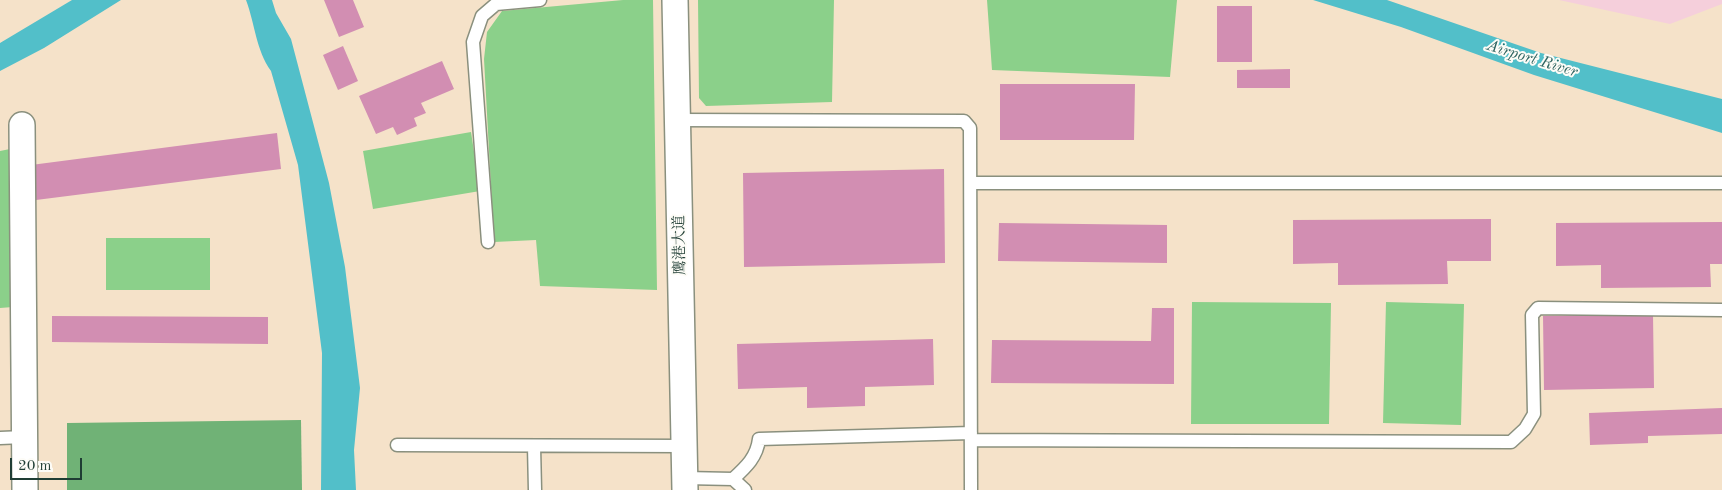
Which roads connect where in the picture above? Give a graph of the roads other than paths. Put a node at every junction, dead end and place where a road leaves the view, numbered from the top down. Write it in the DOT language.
graph roads {
  1 [pos="540,0"];
  2 [pos="675,0"];
  3 [pos="677,120"];
  4 [pos="22,125"];
  5 [pos="971,183"];
  6 [pos="1722,183"];
  7 [pos="488,242"];
  8 [pos="1722,310"];
  9 [pos="24,437"];
  10 [pos="971,437"];
  11 [pos="0,438"];
  12 [pos="396,445"];
  13 [pos="534,446"];
  14 [pos="684,446"];
  15 [pos="733,479"];
  16 [pos="685,484"];
  17 [pos="25,490"];
  18 [pos="535,490"];
  19 [pos="745,490"];
  20 [pos="971,490"];
  1 -- 7 [label="lane"];
  2 -- 3 [label="street, 鹰港大道"];
  3 -- 5 [label="lane"];
  3 -- 14 [label="street, 鹰港大道"];
  4 -- 9 [label="street"];
  5 -- 6 [label="lane"];
  5 -- 10 [label="lane"];
  8 -- 10 [label="lane"];
  9 -- 11 [label="lane"];
  9 -- 17 [label="street"];
  10 -- 15 [label="lane"];
  10 -- 20 [label="lane"];
  12 -- 13 [label="lane"];
  13 -- 14 [label="lane"];
  13 -- 18 [label="lane"];
  14 -- 16 [label="street, 鹰港大道"];
  15 -- 16 [label="lane"];
  15 -- 19 [label="lane"];
}
